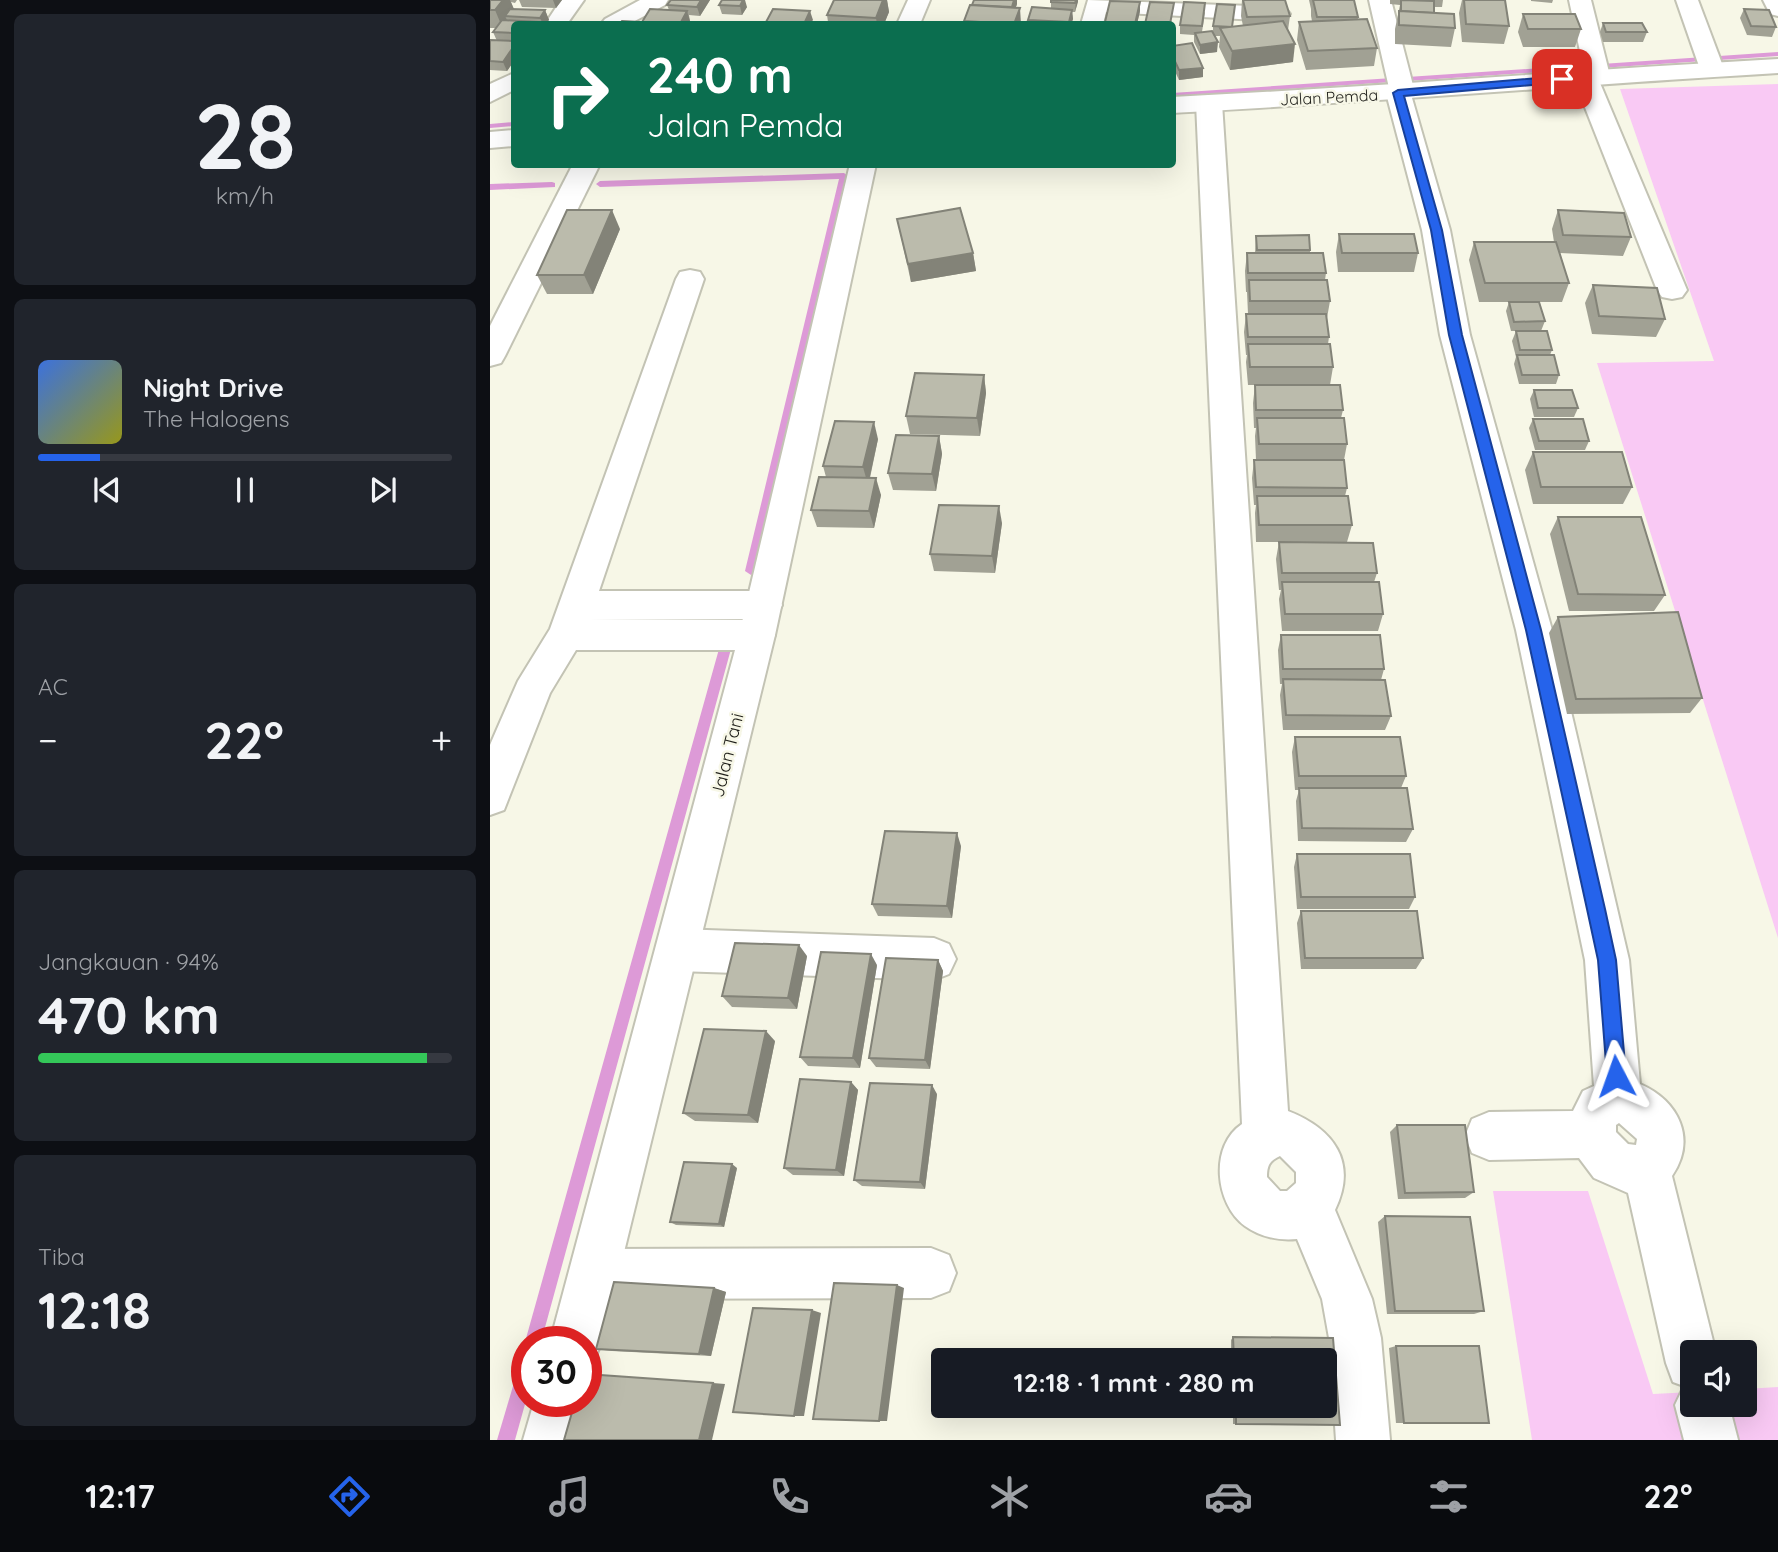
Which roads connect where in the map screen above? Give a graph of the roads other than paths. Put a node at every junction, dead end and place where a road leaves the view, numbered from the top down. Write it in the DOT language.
graph roads {
  1 [pos="573,0"];
  2 [pos="657,0"];
  3 [pos="919,0"];
  4 [pos="1380,0"];
  5 [pos="1580,0"];
  6 [pos="1687,0"];
  7 [pos="1774,0"];
  8 [pos="1778,9"];
  9 [pos="1278,13"];
  10 [pos="558,21"];
  11 [pos="618,21"];
  12 [pos="910,21"];
  13 [pos="1093,21"];
  14 [pos="1709,62"];
  15 [pos="1778,66"];
  16 [pos="1593,71"];
  17 [pos="511,82"];
  18 [pos="1400,87"];
  19 [pos="490,94"];
  20 [pos="1209,103"];
  21 [pos="1176,105"];
  22 [pos="511,138"];
  23 [pos="490,139"];
  24 [pos="585,168"];
  25 [pos="862,168"];
  26 [pos="690,279"];
  27 [pos="1672,290"];
  28 [pos="490,356"];
  29 [pos="571,620"];
  30 [pos="760,620"];
  31 [pos="490,797"];
  32 [pos="678,950"];
  33 [pos="934,959"];
  34 [pos="1605,1116"];
  35 [pos="1266,1135"];
  36 [pos="1489,1136"];
  37 [pos="1309,1206"];
  38 [pos="931,1273"];
  39 [pos="594,1274"];
  40 [pos="580,1326"];
  41 [pos="1687,1340"];
  42 [pos="556,1417"];
  43 [pos="1705,1417"];
  44 [pos="550,1440"];
  45 [pos="1363,1440"];
  46 [pos="1711,1440"];
  1 -- 10 [label="street"];
  2 -- 11 [label="street"];
  3 -- 12 [label="street"];
  4 -- 18 [label="street"];
  5 -- 16 [label="street"];
  6 -- 14 [label="street"];
  7 -- 8 [label="street"];
  9 -- 13 [label="street"];
  14 -- 15 [label="street, Jalan Pemda"];
  14 -- 16 [label="street, Jalan Pemda"];
  16 -- 18 [label="street, Jalan Pemda"];
  16 -- 27 [label="street"];
  17 -- 19 [label="street"];
  18 -- 20 [label="street, Jalan Pemda"];
  18 -- 34 [label="street"];
  20 -- 21 [label="street, Jalan Pemda"];
  20 -- 35 [label="street"];
  22 -- 23 [label="street"];
  24 -- 28 [label="street"];
  25 -- 30 [label="street, Jalan Tani"];
  26 -- 29 [label="street"];
  29 -- 30 [label="street"];
  29 -- 31 [label="street"];
  30 -- 32 [label="street, Jalan Tani"];
  32 -- 33 [label="street"];
  32 -- 39 [label="street, Jalan Tani"];
  34 -- 36 [label="street"];
  34 -- 41 [label="street"];
  35 -- 37 [label="street"];
  35 -- 37 [label="street"];
  37 -- 45 [label="street"];
  38 -- 39 [label="street"];
  39 -- 40 [label="street, Jalan Tani"];
  42 -- 44 [label="street"];
  43 -- 46 [label="street"];
}
